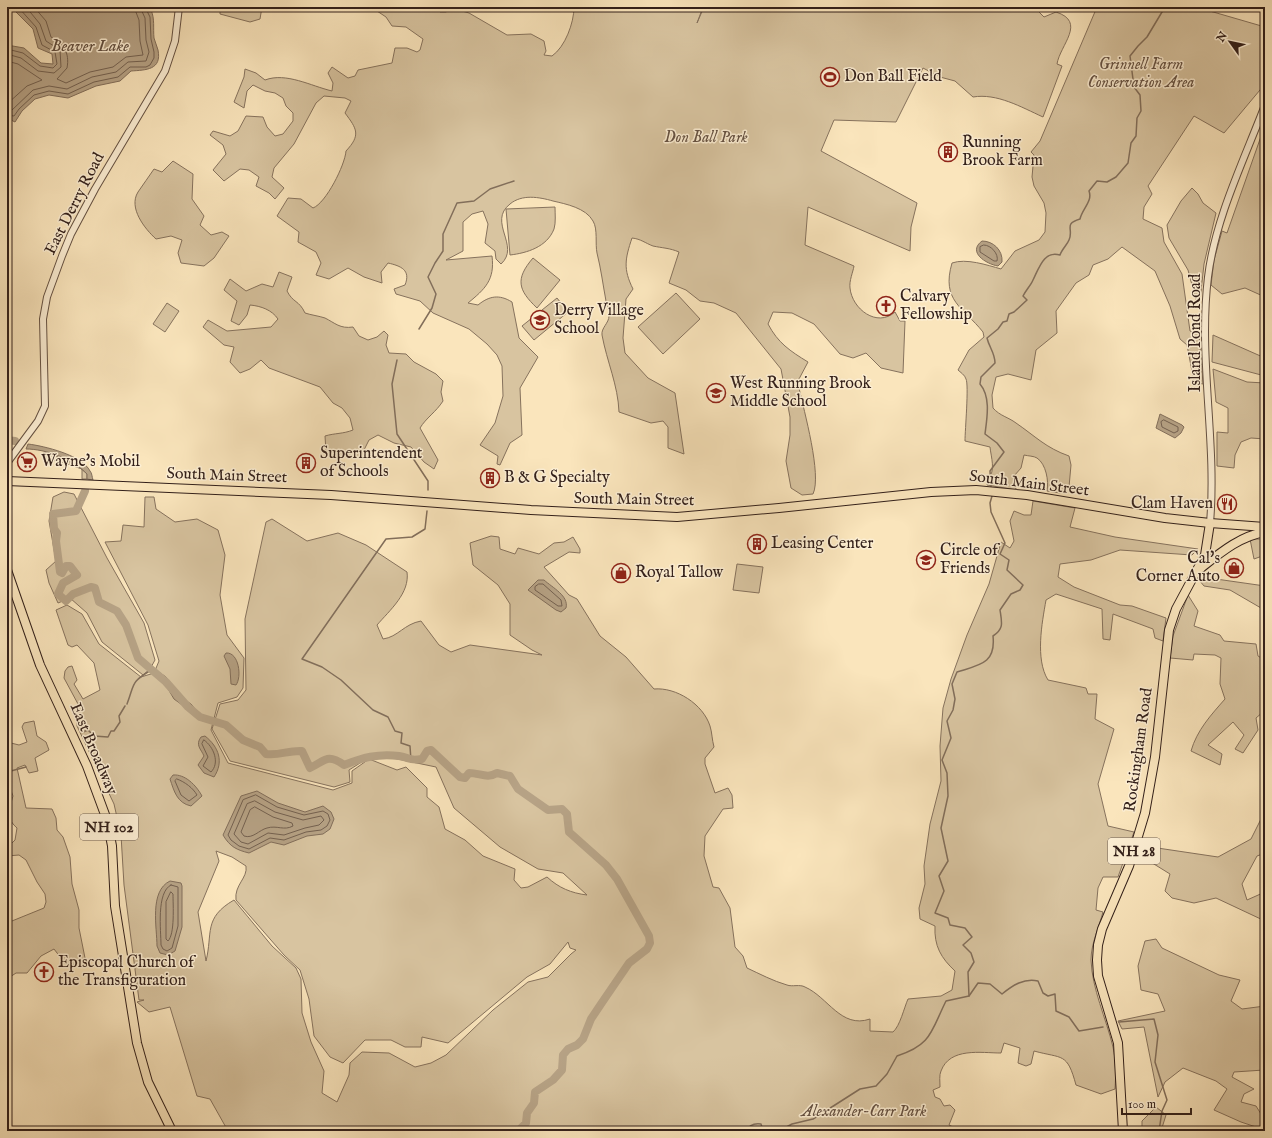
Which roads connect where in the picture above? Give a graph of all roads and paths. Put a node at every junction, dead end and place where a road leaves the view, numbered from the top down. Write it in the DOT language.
graph roads {
  1 [pos="179,7"];
  2 [pos="1265,105"];
  3 [pos="7,463"];
  4 [pos="7,481"];
  5 [pos="1210,523"];
  6 [pos="1265,527"];
  7 [pos="1265,532"];
  8 [pos="7,570"];
  9 [pos="1198,571"];
  10 [pos="172,1131"];
  11 [pos="1123,1131"];
  1 -- 3 [label="street, East Derry Road"];
  2 -- 5 [label="street, Island Pond Road"];
  4 -- 5 [label="main road, South Main Street"];
  5 -- 6 [label="main road"];
  5 -- 9 [label="main road, Rockingham Road / NH 28"];
  7 -- 9 [label="main road, NH 28"];
  8 -- 10 [label="main road, East Broadway / NH 102"];
  9 -- 11 [label="main road, Rockingham Road / NH 28"];
}
